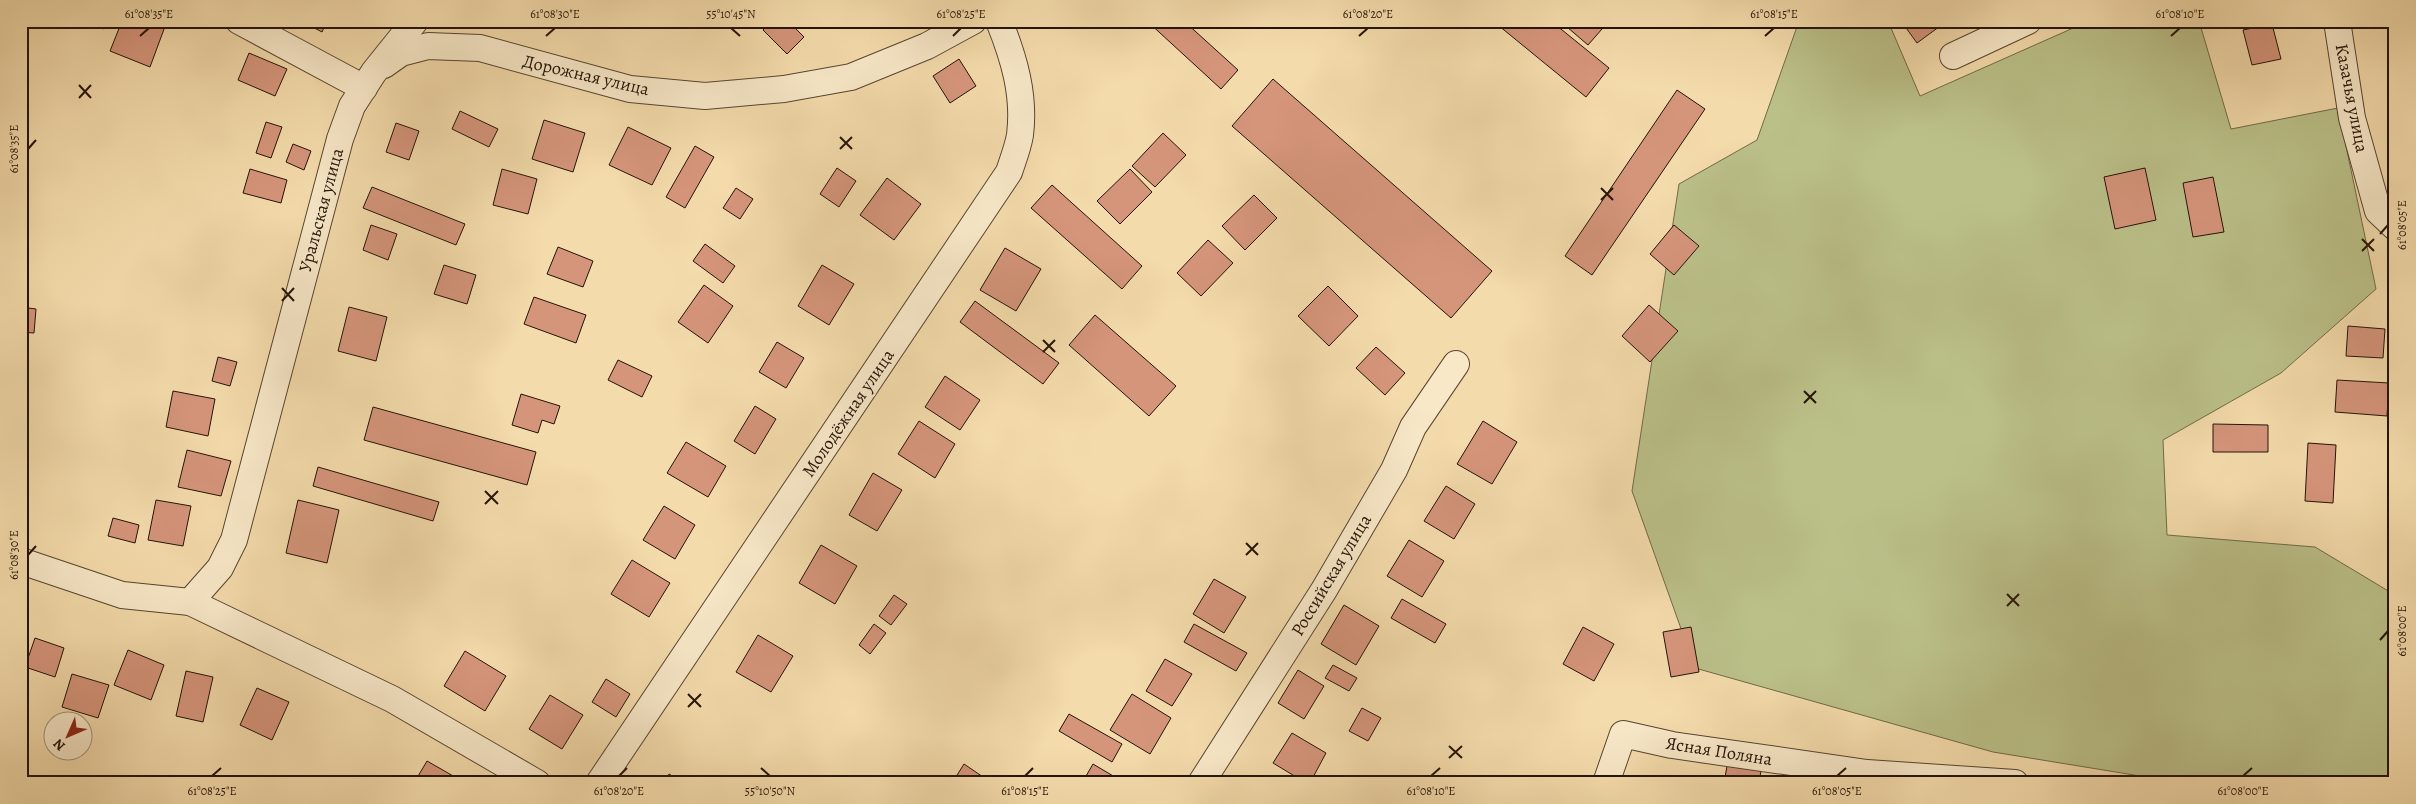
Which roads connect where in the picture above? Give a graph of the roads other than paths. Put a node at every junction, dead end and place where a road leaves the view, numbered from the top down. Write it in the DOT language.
graph roads {
  1 [pos="239,21"];
  2 [pos="415,21"];
  3 [pos="973,21"];
  4 [pos="999,21"];
  5 [pos="2028,21"];
  6 [pos="2337,21"];
  7 [pos="1952,56"];
  8 [pos="369,80"];
  9 [pos="2395,227"];
  10 [pos="1456,364"];
  11 [pos="21,561"];
  12 [pos="198,594"];
  13 [pos="537,783"];
  14 [pos="599,783"];
  15 [pos="1201,783"];
  16 [pos="1606,783"];
  17 [pos="2015,783"];
  1 -- 8 [label="street"];
  2 -- 8 [label="street, Уральская улица"];
  3 -- 8 [label="street, Дорожная улица"];
  4 -- 14 [label="street, Молодёжная улица"];
  5 -- 7 [label="street"];
  6 -- 9 [label="street, Казачья улица"];
  8 -- 12 [label="street, Уральская улица"];
  10 -- 15 [label="street, Российская улица"];
  11 -- 12 [label="street"];
  12 -- 13 [label="street"];
  16 -- 17 [label="street, Ясная Поляна"];
}
